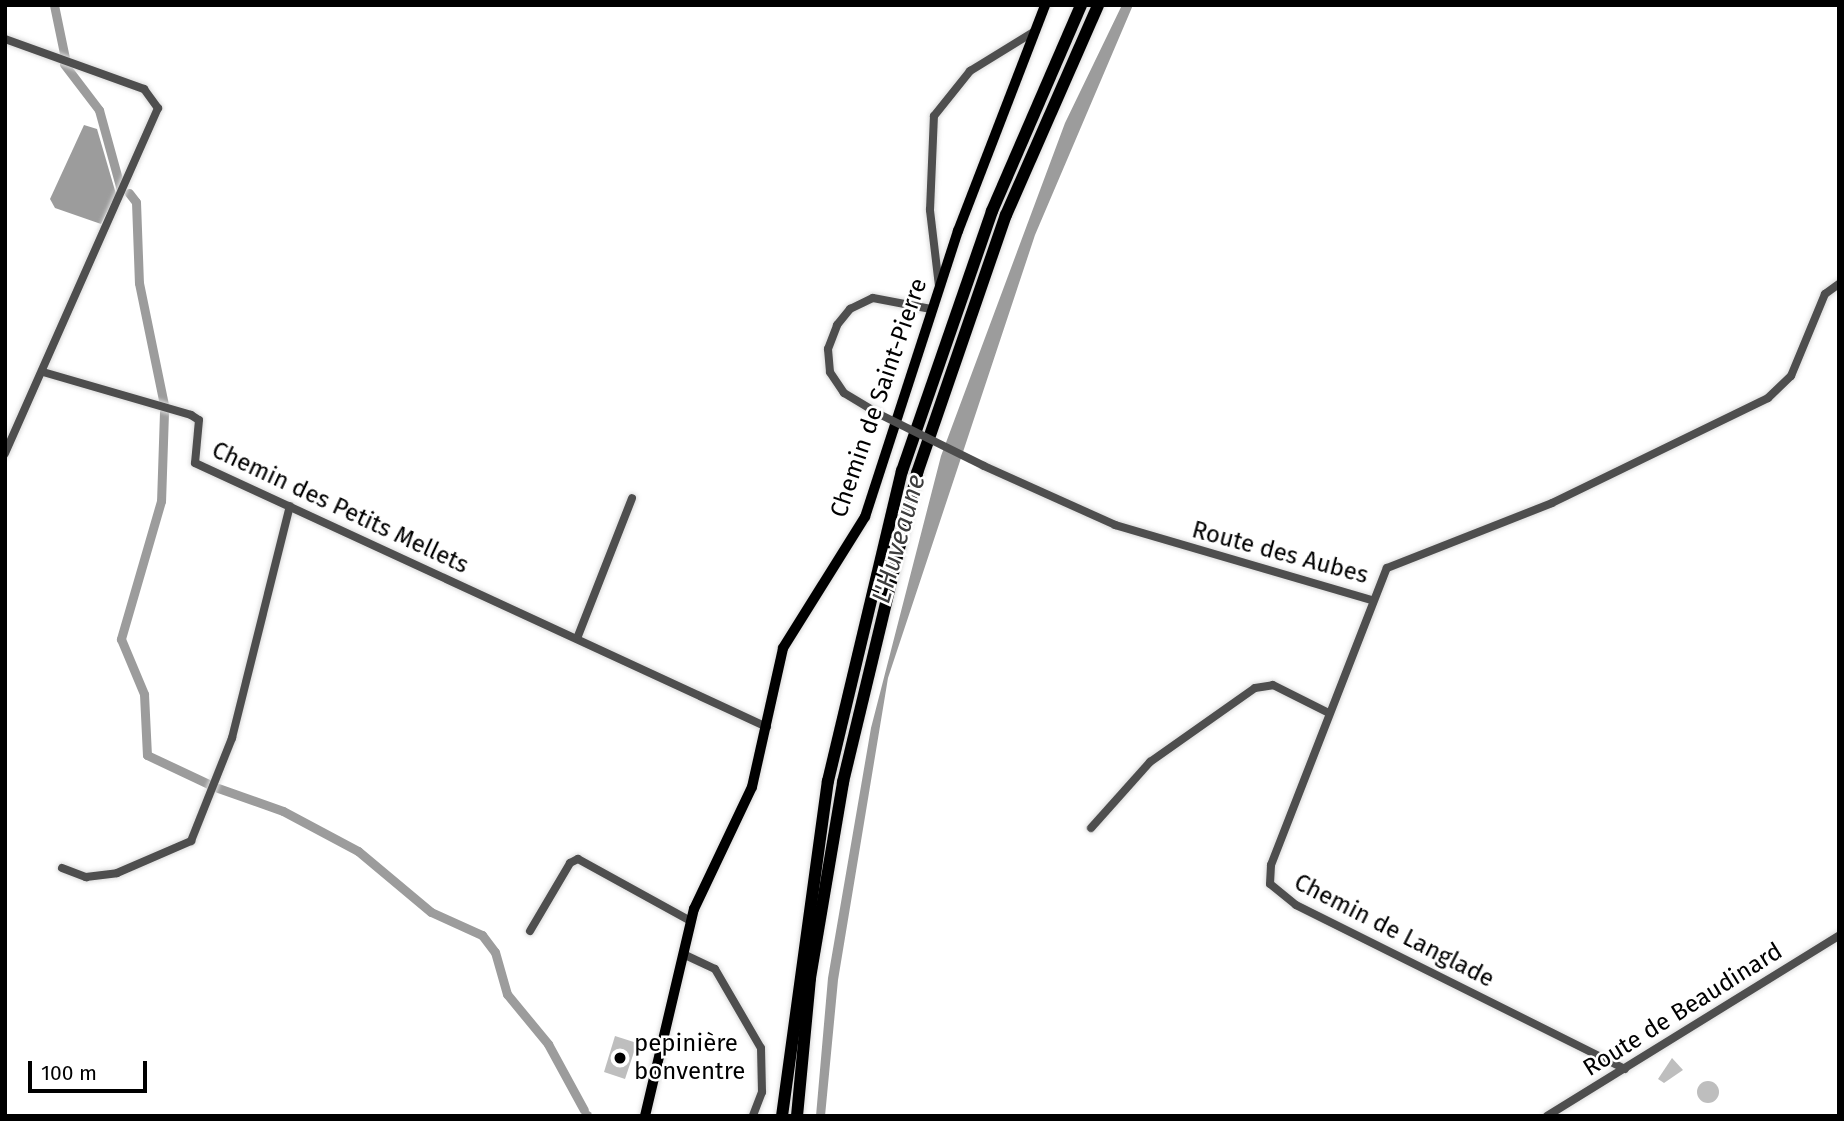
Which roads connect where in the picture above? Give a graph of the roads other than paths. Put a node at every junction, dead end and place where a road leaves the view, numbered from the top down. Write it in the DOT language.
graph roads {
  1 [pos="1045,5"];
  2 [pos="1081,5"];
  3 [pos="1097,5"];
  4 [pos="1035,31"];
  5 [pos="5,39"];
  6 [pos="1839,284"];
  7 [pos="939,286"];
  8 [pos="931,309"];
  9 [pos="43,372"];
  10 [pos="5,454"];
  11 [pos="632,498"];
  12 [pos="290,506"];
  13 [pos="1372,600"];
  14 [pos="578,636"];
  15 [pos="1329,713"];
  16 [pos="767,727"];
  17 [pos="1091,828"];
  18 [pos="62,868"];
  19 [pos="691,921"];
  20 [pos="530,931"];
  21 [pos="1839,936"];
  22 [pos="683,954"];
  23 [pos="1625,1069"];
  24 [pos="645,1116"];
  25 [pos="753,1116"];
  26 [pos="782,1116"];
  27 [pos="797,1116"];
  28 [pos="1547,1116"];
  1 -- 4 [label="main road, Chemin de Saint-Pierre"];
  2 -- 26 [label="highway"];
  3 -- 27 [label="highway"];
  4 -- 7 [label="main road, Chemin de Saint-Pierre"];
  4 -- 7 [label="street"];
  5 -- 9 [label="street"];
  6 -- 13 [label="street, Route des Aubes"];
  7 -- 8 [label="main road, Chemin de Saint-Pierre"];
  8 -- 13 [label="street, Route des Aubes, bridge"];
  8 -- 16 [label="main road, Chemin de Saint-Pierre"];
  9 -- 10 [label="street"];
  9 -- 12 [label="street, Chemin des Petits Mellets"];
  11 -- 14 [label="street"];
  12 -- 14 [label="street, Chemin des Petits Mellets"];
  12 -- 18 [label="street"];
  13 -- 15 [label="street, Chemin de Langlade"];
  14 -- 16 [label="street, Chemin des Petits Mellets"];
  15 -- 17 [label="street"];
  15 -- 23 [label="street, Chemin de Langlade"];
  16 -- 19 [label="main road, Chemin de Saint-Pierre"];
  19 -- 20 [label="street"];
  19 -- 22 [label="main road, Chemin de Saint-Pierre"];
  21 -- 23 [label="street, Route de Beaudinard"];
  22 -- 24 [label="main road, Chemin de Saint-Pierre"];
  22 -- 25 [label="street"];
  23 -- 28 [label="street, Route de Beaudinard"];
}
